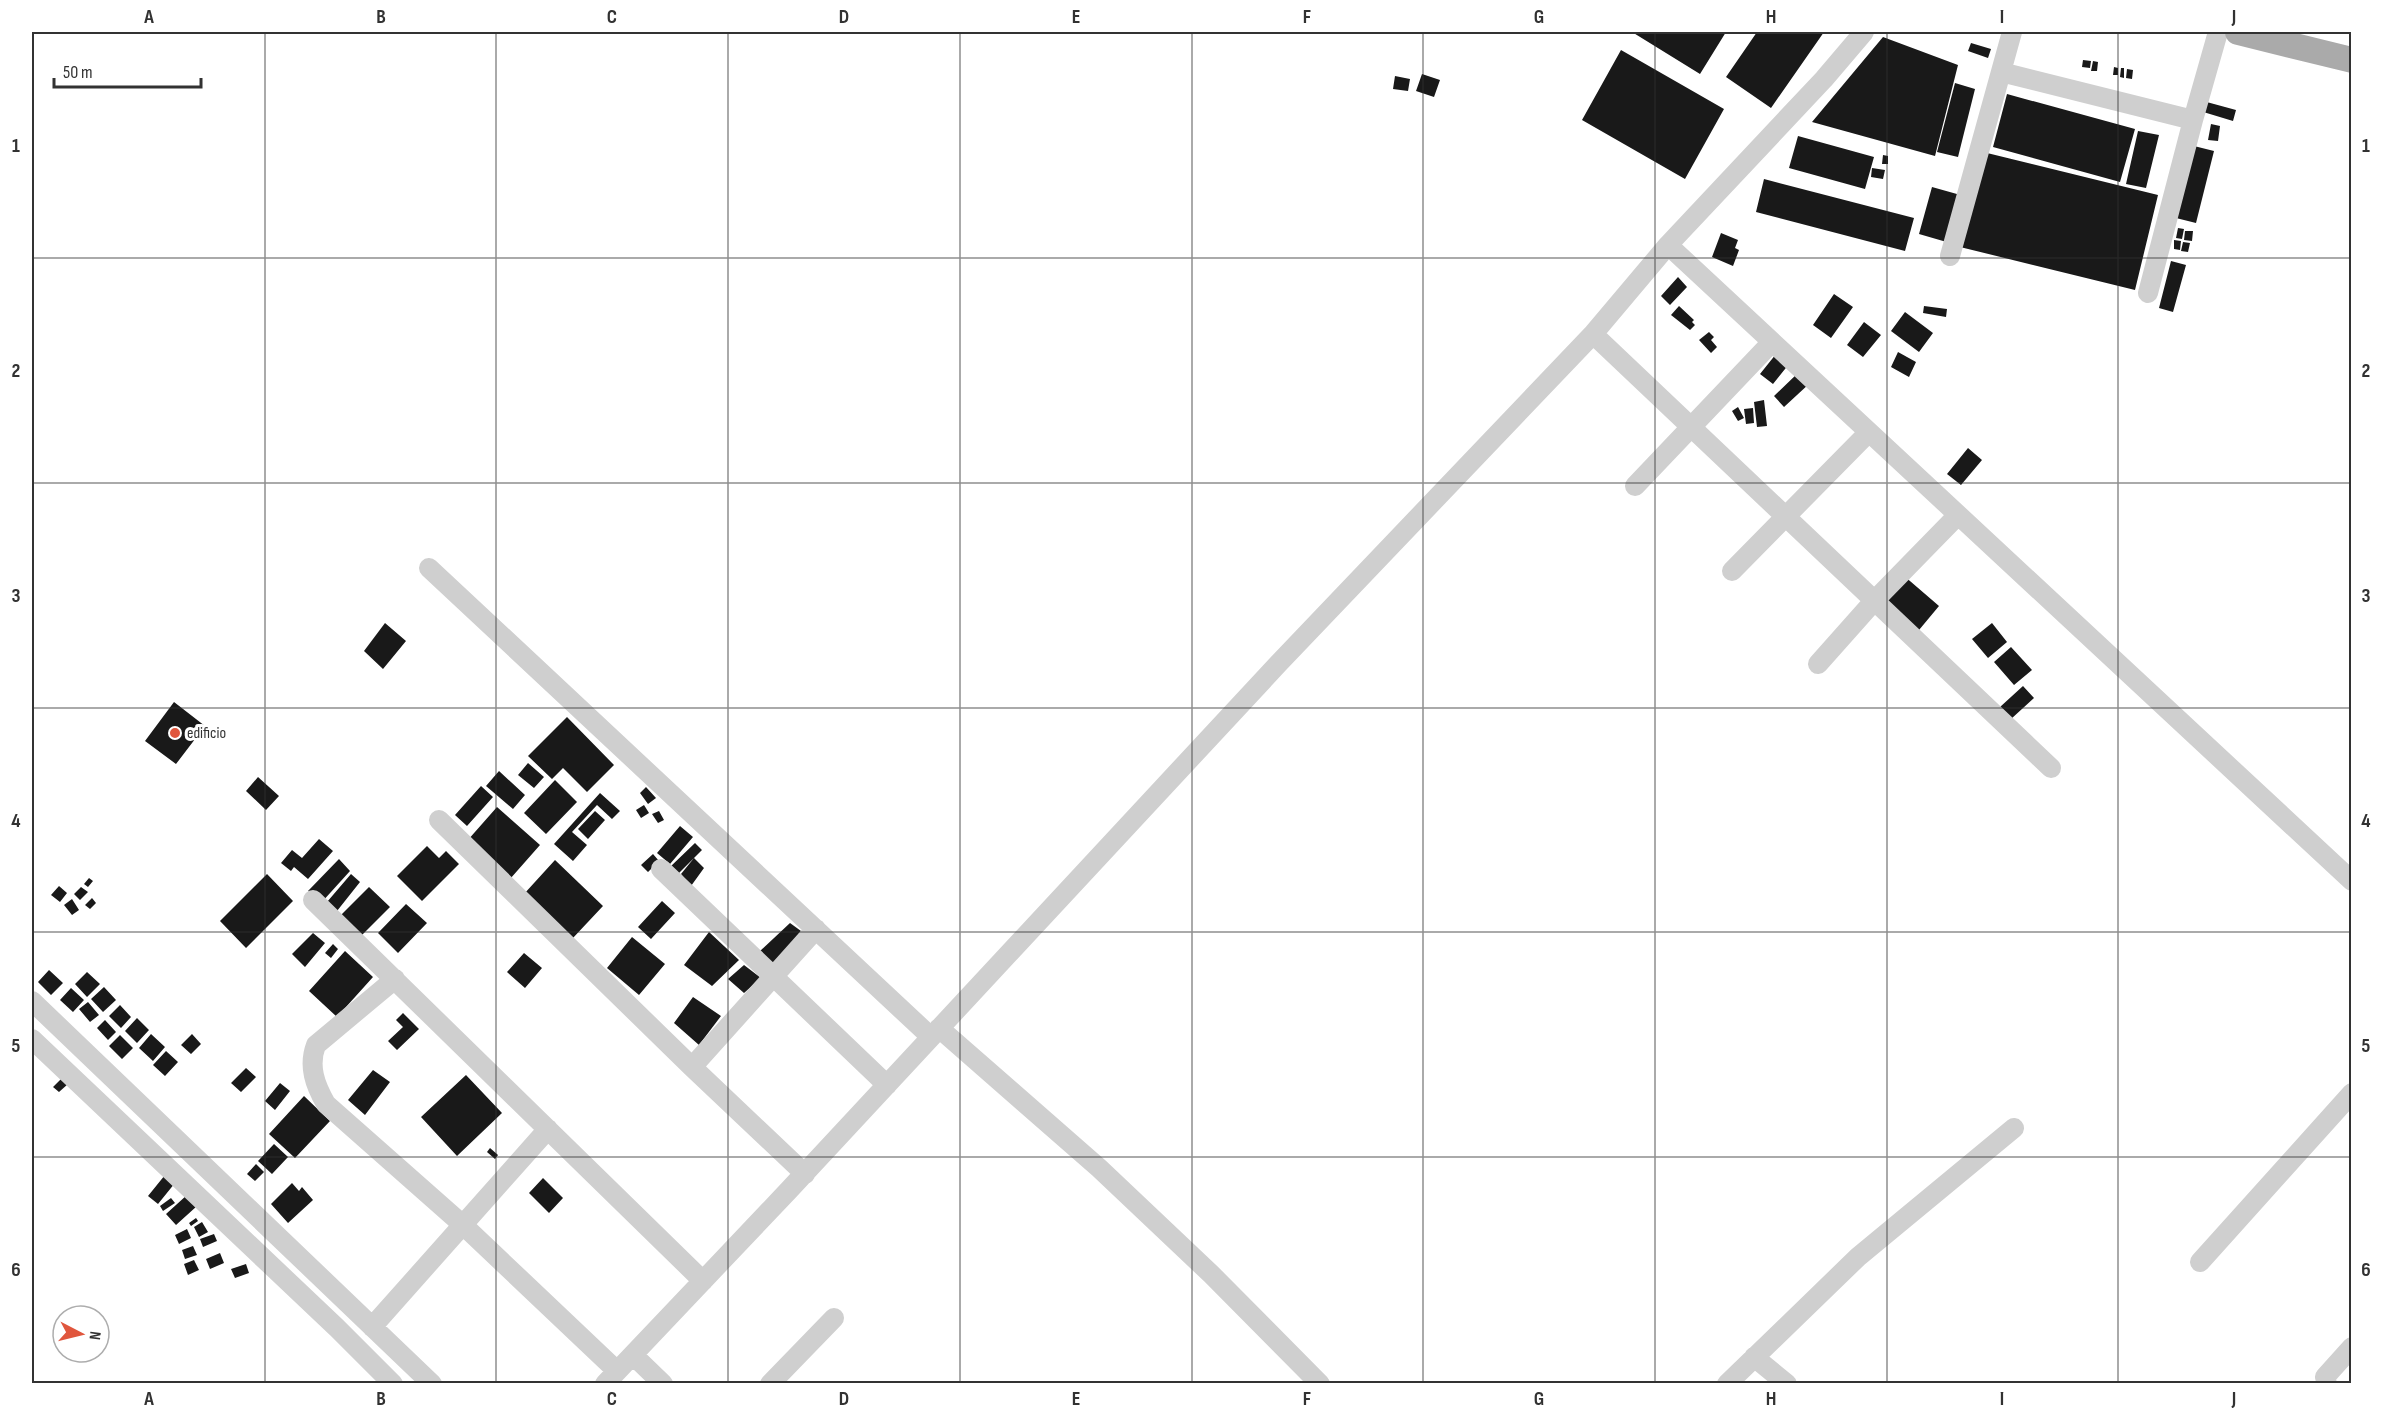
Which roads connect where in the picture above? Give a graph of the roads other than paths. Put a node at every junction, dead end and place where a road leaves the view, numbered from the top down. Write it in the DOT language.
graph roads {
  1 [pos="1864,32"];
  2 [pos="2012,32"];
  3 [pos="2218,32"];
  4 [pos="2238,32"];
  5 [pos="2352,60"];
  6 [pos="2001,72"];
  7 [pos="2193,120"];
  8 [pos="1668,245"];
  9 [pos="1950,256"];
  10 [pos="2148,293"];
  11 [pos="1593,333"];
  12 [pos="1772,342"];
  13 [pos="1692,428"];
  14 [pos="1869,432"];
  15 [pos="1635,486"];
  16 [pos="1958,515"];
  17 [pos="1785,516"];
  18 [pos="429,568"];
  19 [pos="1732,571"];
  20 [pos="1874,601"];
  21 [pos="1818,664"];
  22 [pos="2051,768"];
  23 [pos="439,820"];
  24 [pos="661,869"];
  25 [pos="2352,881"];
  26 [pos="313,900"];
  27 [pos="816,928"];
  28 [pos="773,976"];
  29 [pos="395,980"];
  30 [pos="32,1001"];
  31 [pos="935,1033"];
  32 [pos="32,1039"];
  33 [pos="692,1067"];
  34 [pos="887,1085"];
  35 [pos="2352,1093"];
  36 [pos="2014,1128"];
  37 [pos="548,1129"];
  38 [pos="805,1173"];
  39 [pos="463,1225"];
  40 [pos="2200,1262"];
  41 [pos="704,1281"];
  42 [pos="334,1307"];
  43 [pos="834,1318"];
  44 [pos="372,1327"];
  45 [pos="2352,1347"];
  46 [pos="633,1355"];
  47 [pos="1754,1357"];
  48 [pos="611,1377"];
  49 [pos="393,1383"];
  50 [pos="432,1383"];
  51 [pos="663,1383"];
  52 [pos="770,1383"];
  53 [pos="1320,1383"];
  54 [pos="1727,1383"];
  55 [pos="1786,1383"];
  56 [pos="2327,1383"];
  1 -- 8 [label="street"];
  2 -- 6 [label="street"];
  3 -- 7 [label="street"];
  4 -- 5 [label="main road"];
  6 -- 7 [label="street"];
  6 -- 9 [label="street"];
  7 -- 10 [label="street"];
  8 -- 11 [label="street"];
  8 -- 12 [label="street"];
  11 -- 13 [label="street"];
  11 -- 31 [label="street"];
  12 -- 13 [label="street"];
  12 -- 14 [label="street"];
  13 -- 15 [label="street"];
  13 -- 17 [label="street"];
  14 -- 16 [label="street"];
  14 -- 17 [label="street"];
  16 -- 20 [label="street"];
  16 -- 25 [label="street"];
  17 -- 19 [label="street"];
  17 -- 20 [label="street"];
  18 -- 27 [label="street"];
  20 -- 21 [label="street"];
  20 -- 22 [label="street"];
  23 -- 33 [label="street"];
  24 -- 28 [label="street"];
  26 -- 29 [label="street"];
  27 -- 28 [label="street"];
  27 -- 31 [label="street"];
  28 -- 33 [label="street"];
  28 -- 34 [label="street"];
  29 -- 37 [label="street"];
  29 -- 39 [label="street"];
  30 -- 42 [label="street"];
  31 -- 34 [label="street"];
  31 -- 53 [label="street"];
  32 -- 42 [label="street"];
  33 -- 38 [label="street"];
  34 -- 38 [label="street"];
  35 -- 40 [label="street"];
  36 -- 47 [label="street"];
  37 -- 39 [label="street"];
  37 -- 41 [label="street"];
  38 -- 41 [label="street"];
  39 -- 44 [label="street"];
  39 -- 48 [label="street"];
  41 -- 46 [label="street"];
  42 -- 44 [label="street"];
  42 -- 49 [label="street"];
  43 -- 52 [label="street"];
  44 -- 50 [label="street"];
  45 -- 56 [label="street"];
  46 -- 48 [label="street"];
  46 -- 51 [label="street"];
  47 -- 54 [label="street"];
  47 -- 55 [label="street"];
}
